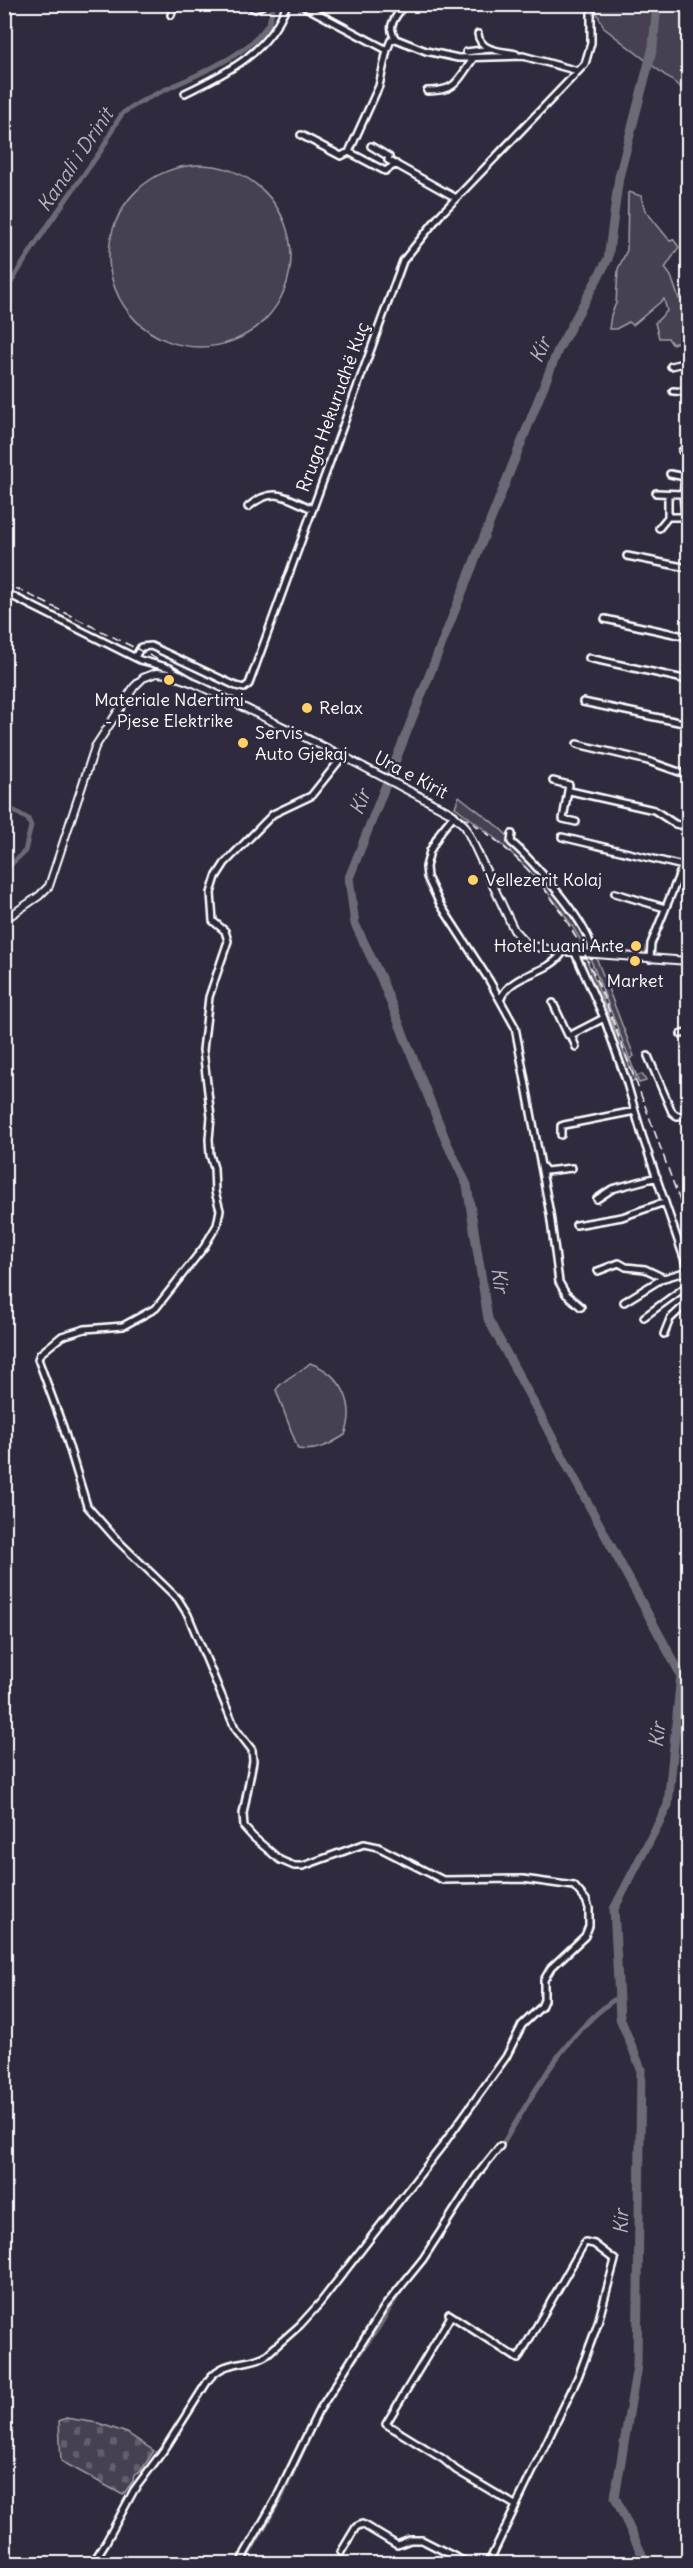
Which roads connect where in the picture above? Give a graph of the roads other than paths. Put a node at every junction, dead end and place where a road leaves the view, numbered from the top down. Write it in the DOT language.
graph roads {
  1 [pos="175,4"];
  2 [pos="246,4"];
  3 [pos="265,4"];
  4 [pos="287,4"];
  5 [pos="300,4"];
  6 [pos="404,4"];
  7 [pos="591,4"];
  8 [pos="171,15"];
  9 [pos="478,34"];
  10 [pos="396,39"];
  11 [pos="492,49"];
  12 [pos="387,50"];
  13 [pos="466,52"];
  14 [pos="524,56"];
  15 [pos="473,59"];
  16 [pos="578,71"];
  17 [pos="427,91"];
  18 [pos="185,93"];
  19 [pos="301,135"];
  20 [pos="371,146"];
  21 [pos="349,152"];
  22 [pos="396,164"];
  23 [pos="456,198"];
  24 [pos="688,362"];
  25 [pos="671,366"];
  26 [pos="673,391"];
  27 [pos="688,392"];
  28 [pos="670,474"];
  29 [pos="687,475"];
  30 [pos="656,494"];
  31 [pos="668,494"];
  32 [pos="683,494"];
  33 [pos="248,507"];
  34 [pos="313,509"];
  35 [pos="668,517"];
  36 [pos="687,517"];
  37 [pos="659,528"];
  38 [pos="627,556"];
  39 [pos="688,568"];
  40 [pos="4,592"];
  41 [pos="605,619"];
  42 [pos="688,637"];
  43 [pos="135,657"];
  44 [pos="589,658"];
  45 [pos="688,680"];
  46 [pos="196,684"];
  47 [pos="583,702"];
  48 [pos="688,724"];
  49 [pos="577,744"];
  50 [pos="343,756"];
  51 [pos="688,775"];
  52 [pos="553,781"];
  53 [pos="570,791"];
  54 [pos="453,814"];
  55 [pos="576,822"];
  56 [pos="688,827"];
  57 [pos="512,834"];
  58 [pos="562,837"];
  59 [pos="688,853"];
  60 [pos="683,866"];
  61 [pos="615,893"];
  62 [pos="666,908"];
  63 [pos="4,920"];
  64 [pos="563,952"];
  65 [pos="575,953"];
  66 [pos="592,954"];
  67 [pos="650,958"];
  68 [pos="688,961"];
  69 [pos="500,1000"];
  70 [pos="553,1003"];
  71 [pos="604,1018"];
  72 [pos="688,1033"];
  73 [pos="681,1034"];
  74 [pos="571,1035"];
  75 [pos="576,1047"];
  76 [pos="648,1056"];
  77 [pos="635,1111"];
  78 [pos="688,1115"];
  79 [pos="561,1135"];
  80 [pos="541,1164"];
  81 [pos="572,1168"];
  82 [pos="657,1178"];
  83 [pos="597,1199"];
  84 [pos="665,1202"];
  85 [pos="576,1225"];
  86 [pos="598,1271"];
  87 [pos="688,1271"];
  88 [pos="664,1278"];
  89 [pos="688,1285"];
  90 [pos="624,1302"];
  91 [pos="688,1302"];
  92 [pos="581,1307"];
  93 [pos="644,1317"];
  94 [pos="664,1334"];
  95 [pos="500,2146"];
  96 [pos="515,2505"];
  97 [pos="341,2552"];
  98 [pos="92,2564"];
  99 [pos="242,2564"];
  100 [pos="469,2564"];
  101 [pos="488,2564"];
  1 -- 8 [label="street"];
  2 -- 3 [label="street"];
  4 -- 18 [label="street"];
  5 -- 12 [label="street"];
  6 -- 10 [label="street"];
  7 -- 16 [label="street, Rruga Hekurudhë Kuç"];
  9 -- 11 [label="street"];
  10 -- 12 [label="street"];
  10 -- 15 [label="street"];
  11 -- 13 [label="street"];
  11 -- 14 [label="street"];
  12 -- 21 [label="street"];
  14 -- 15 [label="street"];
  14 -- 16 [label="street"];
  15 -- 17 [label="street"];
  16 -- 23 [label="street, Rruga Hekurudhë Kuç"];
  19 -- 21 [label="street"];
  20 -- 22 [label="street"];
  21 -- 22 [label="street"];
  22 -- 23 [label="street"];
  23 -- 34 [label="street, Rruga Hekurudhë Kuç"];
  24 -- 25 [label="street"];
  26 -- 27 [label="street"];
  28 -- 29 [label="street"];
  29 -- 32 [label="street"];
  30 -- 31 [label="street"];
  31 -- 32 [label="street"];
  31 -- 35 [label="street"];
  32 -- 36 [label="street"];
  33 -- 34 [label="street"];
  34 -- 43 [label="street, Rruga Hekurudhë Kuç"];
  35 -- 36 [label="street"];
  35 -- 37 [label="street"];
  38 -- 39 [label="street"];
  40 -- 43 [label="street"];
  41 -- 42 [label="street"];
  43 -- 46 [label="street"];
  44 -- 45 [label="street"];
  46 -- 50 [label="main road, Ura e Kirit"];
  46 -- 63 [label="main road, Ura e Kirit"];
  47 -- 48 [label="street"];
  49 -- 51 [label="street"];
  50 -- 54 [label="main road, Ura e Kirit"];
  50 -- 98 [label="street"];
  52 -- 53 [label="street"];
  53 -- 55 [label="street"];
  53 -- 56 [label="street"];
  54 -- 64 [label="main road"];
  54 -- 69 [label="street"];
  57 -- 66 [label="street"];
  58 -- 60 [label="street"];
  59 -- 60 [label="street"];
  60 -- 62 [label="street"];
  61 -- 62 [label="street"];
  62 -- 67 [label="street"];
  64 -- 65 [label="main road"];
  64 -- 69 [label="street"];
  65 -- 66 [label="main road"];
  65 -- 71 [label="street"];
  66 -- 67 [label="main road"];
  67 -- 68 [label="main road"];
  69 -- 80 [label="street"];
  70 -- 74 [label="street"];
  71 -- 74 [label="street"];
  71 -- 77 [label="street"];
  72 -- 73 [label="street"];
  74 -- 75 [label="street"];
  76 -- 78 [label="street"];
  77 -- 79 [label="street"];
  77 -- 82 [label="street"];
  80 -- 81 [label="street"];
  80 -- 92 [label="street"];
  82 -- 83 [label="street"];
  82 -- 84 [label="street"];
  84 -- 85 [label="street"];
  84 -- 87 [label="street"];
  86 -- 88 [label="street"];
  87 -- 88 [label="street"];
  88 -- 90 [label="street"];
  89 -- 93 [label="street"];
  91 -- 94 [label="street"];
  95 -- 99 [label="street"];
  96 -- 96 [label="street"];
  96 -- 101 [label="street"];
  97 -- 100 [label="street"];
}
